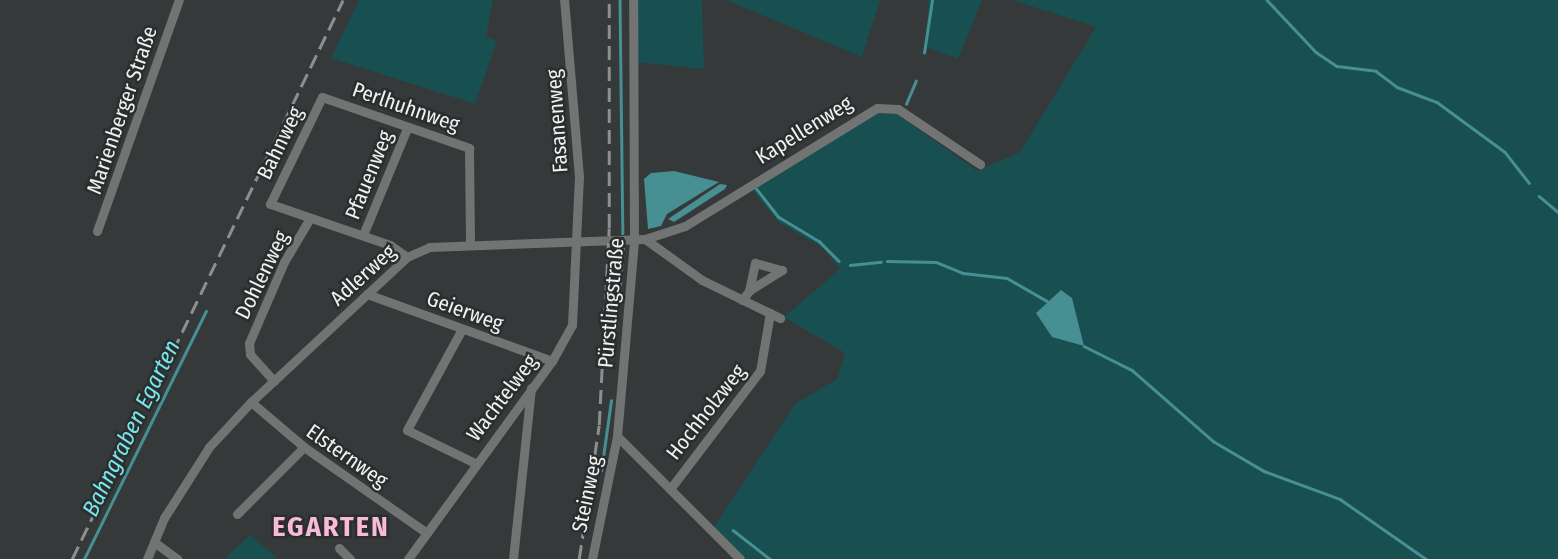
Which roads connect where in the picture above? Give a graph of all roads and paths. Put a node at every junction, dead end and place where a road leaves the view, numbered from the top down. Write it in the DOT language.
graph roads {
  1 [pos="179,0"];
  2 [pos="564,0"];
  3 [pos="634,0"];
  4 [pos="322,97"];
  5 [pos="407,128"];
  6 [pos="980,164"];
  7 [pos="310,218"];
  8 [pos="97,231"];
  9 [pos="363,235"];
  10 [pos="645,239"];
  11 [pos="579,240"];
  12 [pos="634,240"];
  13 [pos="470,242"];
  14 [pos="407,257"];
  15 [pos="749,290"];
  16 [pos="367,294"];
  17 [pos="742,300"];
  18 [pos="462,329"];
  19 [pos="552,361"];
  20 [pos="274,381"];
  21 [pos="531,387"];
  22 [pos="251,402"];
  23 [pos="617,436"];
  24 [pos="304,447"];
  25 [pos="475,463"];
  26 [pos="670,489"];
  27 [pos="237,514"];
  28 [pos="427,533"];
  29 [pos="154,541"];
  30 [pos="339,548"];
  31 [pos="147,559"];
  32 [pos="177,559"];
  33 [pos="350,559"];
  34 [pos="408,559"];
  35 [pos="513,559"];
  36 [pos="592,559"];
  37 [pos="740,559"];
  1 -- 8 [label="street, Marienberger Straße"];
  2 -- 11 [label="street, Fasanenweg"];
  3 -- 12 [label="street, Pürstlingstraße"];
  4 -- 5 [label="street, Perlhuhnweg"];
  4 -- 7 [label="street, Bahnweg"];
  5 -- 9 [label="street, Pfauenweg"];
  5 -- 13 [label="street, Perlhuhnweg"];
  6 -- 10 [label="street, Kapellenweg"];
  7 -- 9 [label="street"];
  7 -- 20 [label="street, Dohlenweg"];
  9 -- 14 [label="street"];
  10 -- 12 [label="street, Adlerweg"];
  10 -- 17 [label="street"];
  11 -- 12 [label="street, Adlerweg"];
  11 -- 13 [label="street, Adlerweg"];
  11 -- 19 [label="street, Wachtelweg"];
  12 -- 23 [label="street, Pürstlingstraße"];
  13 -- 14 [label="street, Adlerweg"];
  14 -- 16 [label="street, Adlerweg"];
  15 -- 17 [label="street"];
  16 -- 18 [label="street, Geierweg"];
  16 -- 20 [label="street, Adlerweg"];
  17 -- 26 [label="street, Hochholzweg"];
  18 -- 19 [label="street, Geierweg"];
  18 -- 25 [label="street"];
  19 -- 21 [label="street, Wachtelweg"];
  20 -- 22 [label="street, Adlerweg"];
  21 -- 25 [label="street, Wachtelweg"];
  21 -- 35 [label="street"];
  22 -- 24 [label="street, Elsternweg"];
  22 -- 29 [label="street, Adlerweg"];
  23 -- 26 [label="street"];
  23 -- 36 [label="street, Steinweg"];
  24 -- 27 [label="street"];
  24 -- 28 [label="street, Elsternweg"];
  25 -- 28 [label="street, Wachtelweg"];
  26 -- 37 [label="street"];
  28 -- 34 [label="street, Wachtelweg"];
  29 -- 31 [label="street, Adlerweg"];
  29 -- 32 [label="street"];
  30 -- 33 [label="street"];
}
